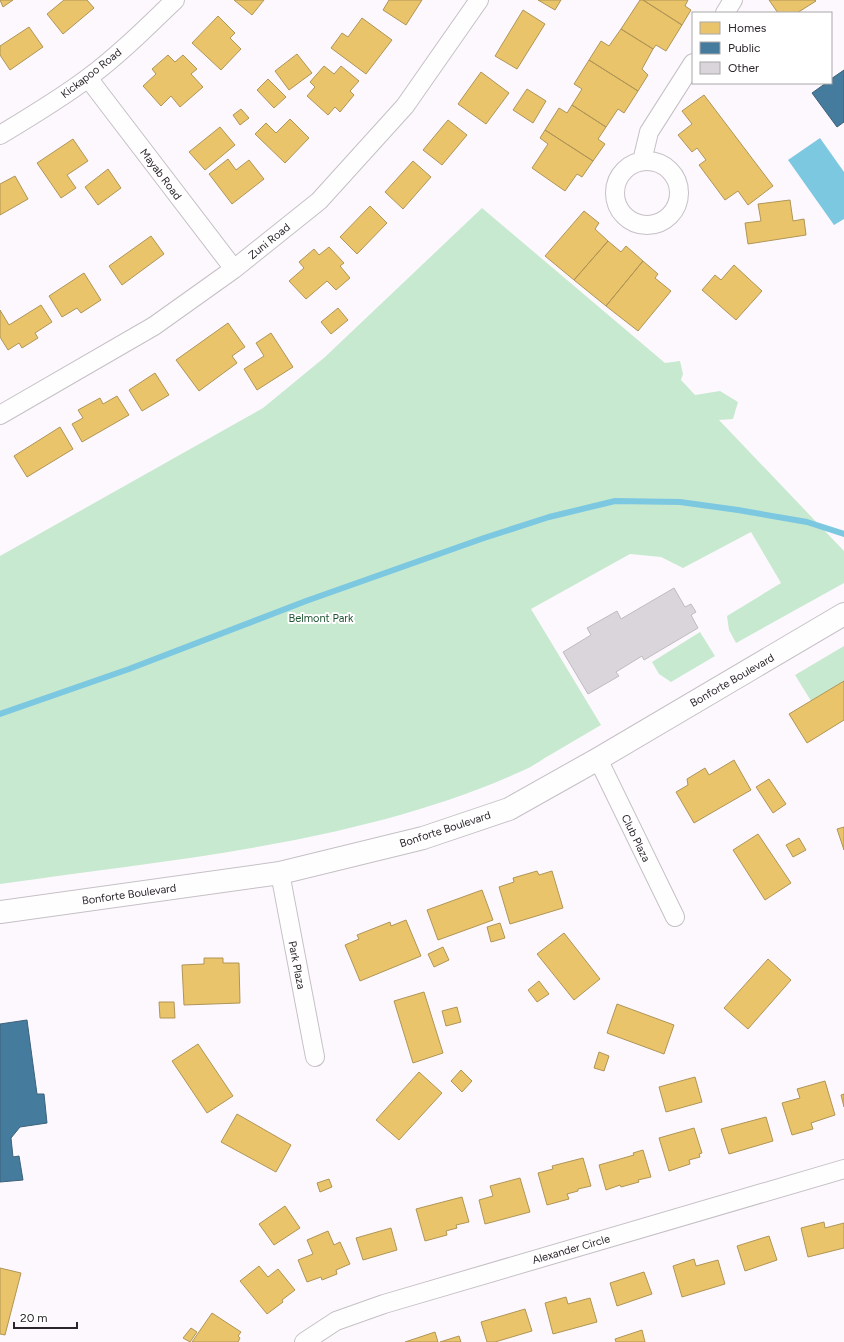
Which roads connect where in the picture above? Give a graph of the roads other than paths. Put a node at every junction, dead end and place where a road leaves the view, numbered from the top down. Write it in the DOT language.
graph roads {
  1 [pos="175,0"];
  2 [pos="479,0"];
  3 [pos="733,0"];
  4 [pos="726,12"];
  5 [pos="692,65"];
  6 [pos="88,78"];
  7 [pos="0,135"];
  8 [pos="642,161"];
  9 [pos="234,269"];
  10 [pos="0,415"];
  11 [pos="844,614"];
  12 [pos="598,759"];
  13 [pos="280,873"];
  14 [pos="0,912"];
  15 [pos="675,917"];
  16 [pos="315,1057"];
  17 [pos="844,1169"];
  18 [pos="304,1342"];
  1 -- 6 [label="street, Kickapoo Road"];
  2 -- 9 [label="street, Zuni Road"];
  3 -- 4 [label="street"];
  5 -- 8 [label="street"];
  6 -- 7 [label="street, Kickapoo Road"];
  6 -- 9 [label="street, Mayab Road"];
  9 -- 10 [label="street, Zuni Road"];
  11 -- 12 [label="main road, Bonforte Boulevard"];
  12 -- 13 [label="main road, Bonforte Boulevard"];
  12 -- 15 [label="street, Club Plaza"];
  13 -- 14 [label="main road, Bonforte Boulevard"];
  13 -- 16 [label="street, Park Plaza"];
  17 -- 18 [label="street, Alexander Circle"];
}
